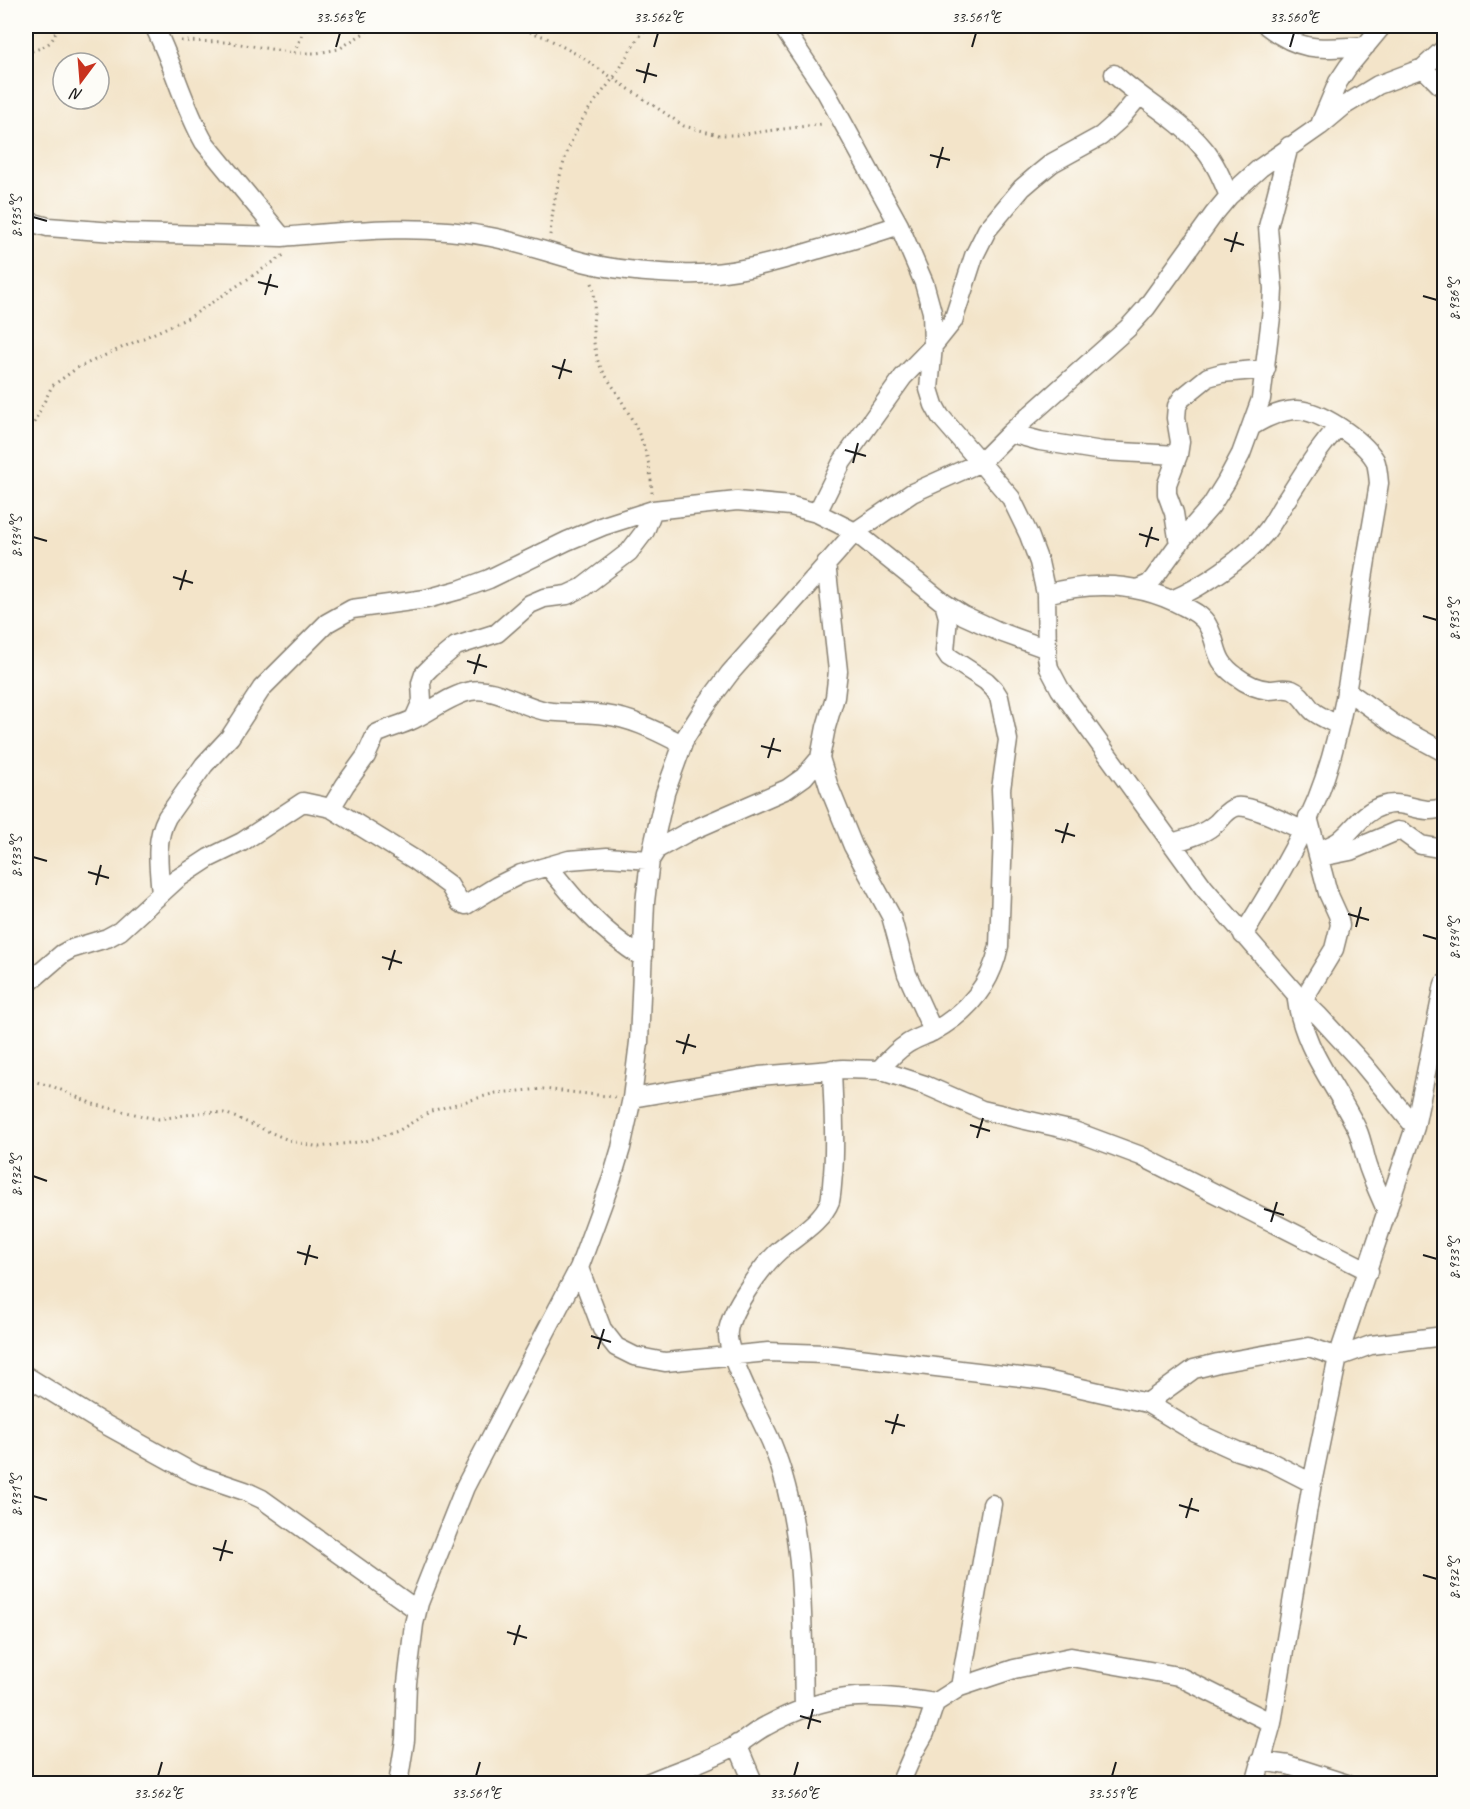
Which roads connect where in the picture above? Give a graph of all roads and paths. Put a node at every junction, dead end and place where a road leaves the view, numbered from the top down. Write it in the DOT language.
graph roads {
  1 [pos="56,26"];
  2 [pos="306,26"];
  3 [pos="375,26"];
  4 [pos="513,26"];
  5 [pos="651,26"];
  6 [pos="782,26"];
  7 [pos="1267,26"];
  8 [pos="1382,26"];
  9 [pos="158,33"];
  10 [pos="1366,46"];
  11 [pos="1444,49"];
  12 [pos="26,53"];
  13 [pos="294,53"];
  14 [pos="1423,68"];
  15 [pos="1114,74"];
  16 [pos="612,79"];
  17 [pos="1444,89"];
  18 [pos="1139,96"];
  19 [pos="842,121"];
  20 [pos="1320,126"];
  21 [pos="1288,146"];
  22 [pos="1229,196"];
  23 [pos="26,221"];
  24 [pos="899,225"];
  25 [pos="315,234"];
  26 [pos="282,237"];
  27 [pos="549,252"];
  28 [pos="585,263"];
  29 [pos="933,346"];
  30 [pos="1266,369"];
  31 [pos="1252,426"];
  32 [pos="1338,427"];
  33 [pos="1010,433"];
  34 [pos="26,439"];
  35 [pos="1178,455"];
  36 [pos="981,462"];
  37 [pos="652,510"];
  38 [pos="817,513"];
  39 [pos="855,532"];
  40 [pos="1179,544"];
  41 [pos="826,563"];
  42 [pos="1137,588"];
  43 [pos="1046,594"];
  44 [pos="1172,600"];
  45 [pos="944,603"];
  46 [pos="1047,649"];
  47 [pos="1346,690"];
  48 [pos="414,719"];
  49 [pos="1338,725"];
  50 [pos="682,744"];
  51 [pos="1444,752"];
  52 [pos="820,758"];
  53 [pos="1444,807"];
  54 [pos="331,808"];
  55 [pos="1305,824"];
  56 [pos="1171,843"];
  57 [pos="1444,849"];
  58 [pos="1319,854"];
  59 [pos="651,860"];
  60 [pos="548,866"];
  61 [pos="161,894"];
  62 [pos="1243,935"];
  63 [pos="643,958"];
  64 [pos="1444,984"];
  65 [pos="26,985"];
  66 [pos="1299,997"];
  67 [pos="933,1031"];
  68 [pos="832,1069"];
  69 [pos="879,1070"];
  70 [pos="26,1079"];
  71 [pos="632,1098"];
  72 [pos="1415,1127"];
  73 [pos="1387,1212"];
  74 [pos="579,1268"];
  75 [pos="1369,1271"];
  76 [pos="1444,1336"];
  77 [pos="732,1355"];
  78 [pos="1338,1357"];
  79 [pos="26,1376"];
  80 [pos="1147,1402"];
  81 [pos="1312,1483"];
  82 [pos="992,1504"];
  83 [pos="417,1610"];
  84 [pos="960,1687"];
  85 [pos="935,1703"];
  86 [pos="804,1708"];
  87 [pos="1272,1723"];
  88 [pos="737,1744"];
  89 [pos="1260,1761"];
  90 [pos="398,1784"];
  91 [pos="645,1784"];
  92 [pos="754,1784"];
  93 [pos="900,1784"];
  94 [pos="1255,1784"];
  95 [pos="1347,1784"];
  1 -- 12 [label="path"];
  2 -- 13 [label="path"];
  3 -- 13 [label="path"];
  4 -- 16 [label="path"];
  5 -- 16 [label="path"];
  6 -- 19 [label="street"];
  7 -- 10 [label="street"];
  8 -- 10 [label="street"];
  9 -- 13 [label="path"];
  9 -- 26 [label="street"];
  10 -- 20 [label="street"];
  11 -- 14 [label="street"];
  14 -- 17 [label="street"];
  14 -- 20 [label="street"];
  15 -- 18 [label="street"];
  16 -- 19 [label="path"];
  16 -- 27 [label="path"];
  18 -- 22 [label="street"];
  18 -- 29 [label="street"];
  19 -- 24 [label="street"];
  20 -- 21 [label="street"];
  21 -- 22 [label="street"];
  21 -- 30 [label="street"];
  22 -- 33 [label="street"];
  23 -- 26 [label="street"];
  24 -- 28 [label="street"];
  24 -- 29 [label="street"];
  25 -- 26 [label="street"];
  25 -- 27 [label="street"];
  25 -- 34 [label="path"];
  27 -- 28 [label="street"];
  28 -- 37 [label="path"];
  29 -- 36 [label="street"];
  29 -- 38 [label="street"];
  30 -- 31 [label="street"];
  30 -- 35 [label="street"];
  31 -- 32 [label="street"];
  31 -- 40 [label="street"];
  32 -- 44 [label="street"];
  32 -- 47 [label="street"];
  33 -- 35 [label="street"];
  33 -- 36 [label="street"];
  35 -- 40 [label="street"];
  36 -- 39 [label="street"];
  36 -- 43 [label="street"];
  37 -- 38 [label="street"];
  37 -- 48 [label="street"];
  37 -- 61 [label="street"];
  38 -- 39 [label="street"];
  39 -- 41 [label="street"];
  39 -- 45 [label="street"];
  40 -- 42 [label="street"];
  41 -- 50 [label="street"];
  41 -- 52 [label="street"];
  42 -- 43 [label="street"];
  42 -- 44 [label="street"];
  43 -- 46 [label="street"];
  44 -- 49 [label="street"];
  45 -- 46 [label="street"];
  45 -- 67 [label="street"];
  46 -- 56 [label="street"];
  47 -- 49 [label="street"];
  47 -- 51 [label="street"];
  48 -- 50 [label="street"];
  48 -- 54 [label="street"];
  49 -- 55 [label="street"];
  50 -- 59 [label="street"];
  52 -- 59 [label="street"];
  52 -- 67 [label="street"];
  53 -- 58 [label="street"];
  54 -- 60 [label="street"];
  54 -- 61 [label="street"];
  55 -- 56 [label="street"];
  55 -- 58 [label="street"];
  55 -- 62 [label="street"];
  56 -- 62 [label="street"];
  57 -- 58 [label="street"];
  58 -- 66 [label="street"];
  59 -- 60 [label="street"];
  59 -- 63 [label="street"];
  60 -- 63 [label="street"];
  61 -- 65 [label="street"];
  62 -- 66 [label="street"];
  63 -- 71 [label="street"];
  64 -- 72 [label="street"];
  66 -- 72 [label="street"];
  66 -- 73 [label="street"];
  67 -- 69 [label="street"];
  68 -- 69 [label="street"];
  68 -- 71 [label="street"];
  68 -- 77 [label="street"];
  69 -- 75 [label="street"];
  70 -- 71 [label="path"];
  71 -- 74 [label="street"];
  72 -- 73 [label="street"];
  73 -- 75 [label="street"];
  74 -- 77 [label="street"];
  74 -- 83 [label="street"];
  75 -- 78 [label="street"];
  76 -- 78 [label="street"];
  77 -- 80 [label="street"];
  77 -- 86 [label="street"];
  78 -- 80 [label="street"];
  78 -- 81 [label="street"];
  79 -- 83 [label="street"];
  80 -- 81 [label="street"];
  81 -- 87 [label="street"];
  82 -- 84 [label="street"];
  83 -- 90 [label="street"];
  84 -- 85 [label="street"];
  84 -- 87 [label="street"];
  85 -- 86 [label="street"];
  85 -- 93 [label="street"];
  86 -- 88 [label="street"];
  87 -- 89 [label="street"];
  88 -- 91 [label="street"];
  88 -- 92 [label="street"];
  89 -- 94 [label="street"];
  89 -- 95 [label="street"];
}
